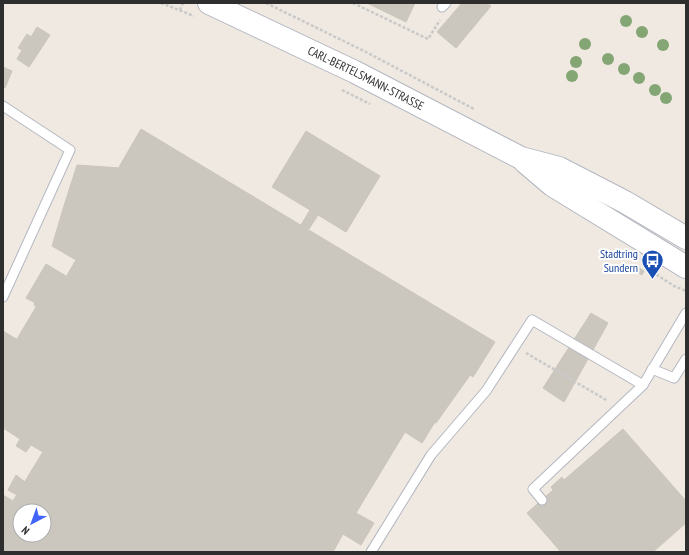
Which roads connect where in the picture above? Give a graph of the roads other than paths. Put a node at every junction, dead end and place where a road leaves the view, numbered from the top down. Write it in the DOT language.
graph roads {
  1 [pos="205,11"];
  2 [pos="3,106"];
  3 [pos="521,158"];
  4 [pos="686,238"];
  5 [pos="686,267"];
  6 [pos="3,297"];
  7 [pos="686,313"];
  8 [pos="686,359"];
  9 [pos="652,369"];
  10 [pos="643,385"];
  11 [pos="542,500"];
  12 [pos="372,552"];
  1 -- 3 [label="main road, CARL-BERTELSMANN-STRASSE"];
  2 -- 6 [label="lane"];
  3 -- 4 [label="main road, CARL-BERTELSMANN-STRASSE"];
  3 -- 5 [label="main road, CARL-BERTELSMANN-STRASSE"];
  7 -- 9 [label="lane"];
  8 -- 9 [label="lane"];
  9 -- 10 [label="lane"];
  10 -- 11 [label="lane"];
  10 -- 12 [label="lane"];
}
